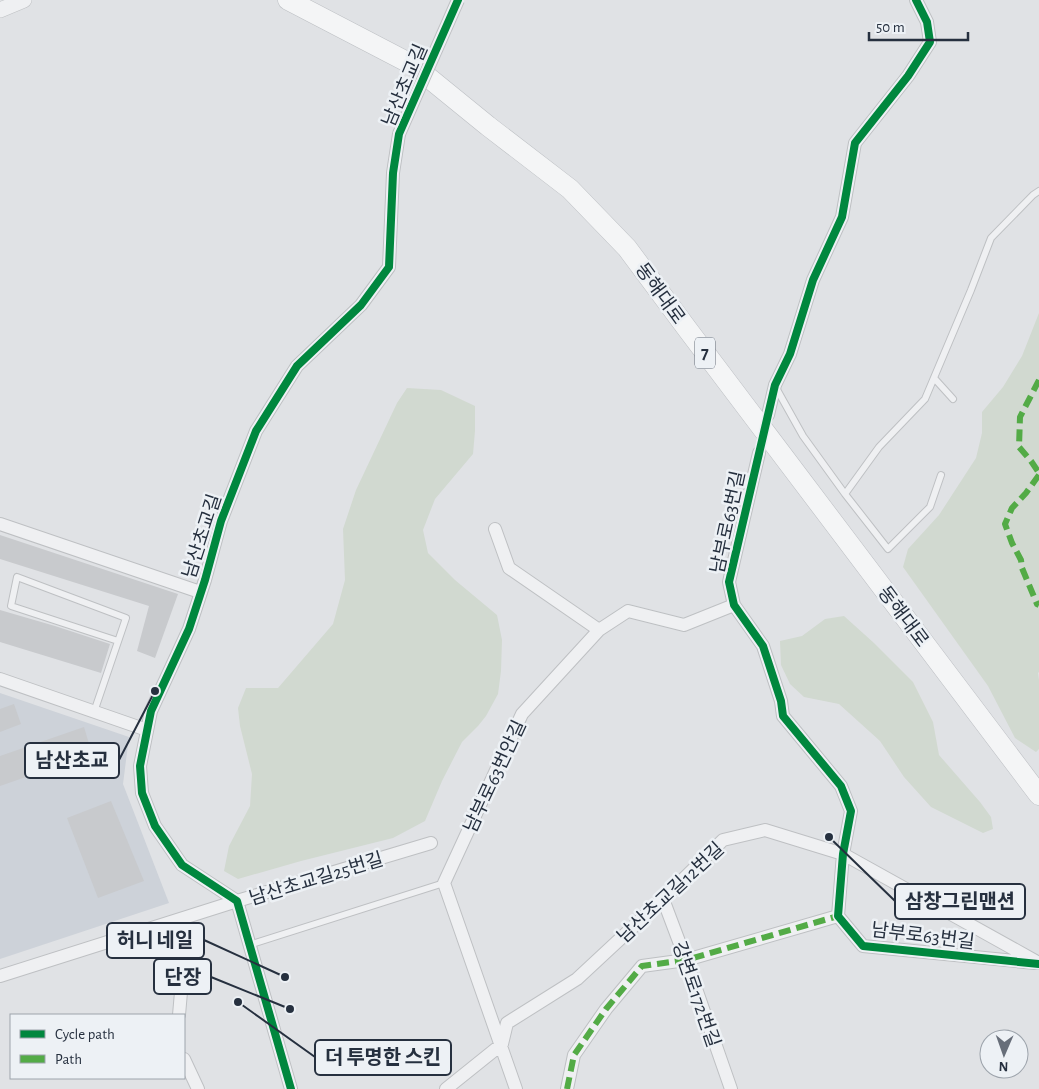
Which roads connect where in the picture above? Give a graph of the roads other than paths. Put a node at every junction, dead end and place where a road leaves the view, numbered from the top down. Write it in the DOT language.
graph roads {
  1 [pos="24,0"];
  2 [pos="289,0"];
  3 [pos="458,0"];
  4 [pos="916,0"];
  5 [pos="0,10"];
  6 [pos="1039,191"];
  7 [pos="934,378"];
  8 [pos="775,385"];
  9 [pos="953,399"];
  10 [pos="768,415"];
  11 [pos="759,453"];
  12 [pos="941,475"];
  13 [pos="845,494"];
  14 [pos="0,524"];
  15 [pos="495,529"];
  16 [pos="200,592"];
  17 [pos="734,605"];
  18 [pos="599,630"];
  19 [pos="118,642"];
  20 [pos="0,679"];
  21 [pos="94,712"];
  22 [pos="147,730"];
  23 [pos="1039,795"];
  24 [pos="431,843"];
  25 [pos="844,854"];
  26 [pos="444,883"];
  27 [pos="663,899"];
  28 [pos="237,901"];
  29 [pos="838,916"];
  30 [pos="177,920"];
  31 [pos="250,945"];
  32 [pos="686,960"];
  33 [pos="1039,963"];
  34 [pos="0,976"];
  35 [pos="179,1014"];
  36 [pos="502,1044"];
  37 [pos="185,1061"];
  38 [pos="513,1088"];
  39 [pos="198,1089"];
  40 [pos="291,1089"];
  41 [pos="446,1089"];
  42 [pos="567,1089"];
  43 [pos="731,1089"];
  1 -- 5 [label="street"];
  2 -- 23 [label="main road, 동해대로 / 7"];
  3 -- 16 [label="street, 남산초교길, bridge"];
  4 -- 8 [label="street"];
  6 -- 7 [label="lane"];
  7 -- 9 [label="lane"];
  7 -- 13 [label="lane"];
  8 -- 10 [label="street"];
  8 -- 13 [label="lane"];
  11 -- 17 [label="street, 남부로63번길"];
  12 -- 13 [label="lane"];
  14 -- 16 [label="street"];
  15 -- 18 [label="street"];
  16 -- 22 [label="street, 남산초교길"];
  17 -- 18 [label="street, 남부로63번안길"];
  17 -- 25 [label="street, 남부로63번길"];
  18 -- 26 [label="street, 남부로63번안길"];
  19 -- 19 [label="lane"];
  19 -- 21 [label="lane"];
  20 -- 21 [label="street"];
  21 -- 22 [label="street"];
  22 -- 28 [label="street, 남산초교길"];
  24 -- 28 [label="street, 남산초교길25번길"];
  25 -- 27 [label="street, 남산초교길12번길"];
  25 -- 29 [label="street, 남부로63번길"];
  25 -- 33 [label="street, 남산초교길12번길"];
  26 -- 31 [label="lane"];
  26 -- 36 [label="street"];
  27 -- 32 [label="street, 강변로172번길"];
  27 -- 36 [label="street, 남산초교길12번길"];
  28 -- 30 [label="street, 남산초교길25번길"];
  28 -- 31 [label="street"];
  29 -- 32 [label="street"];
  29 -- 33 [label="street, 남부로63번길"];
  30 -- 34 [label="street, 남산초교길25번길"];
  30 -- 35 [label="street"];
  31 -- 40 [label="street"];
  32 -- 42 [label="street"];
  32 -- 43 [label="street, 강변로172번길"];
  36 -- 38 [label="street"];
  36 -- 41 [label="street"];
  37 -- 39 [label="street"];
}
